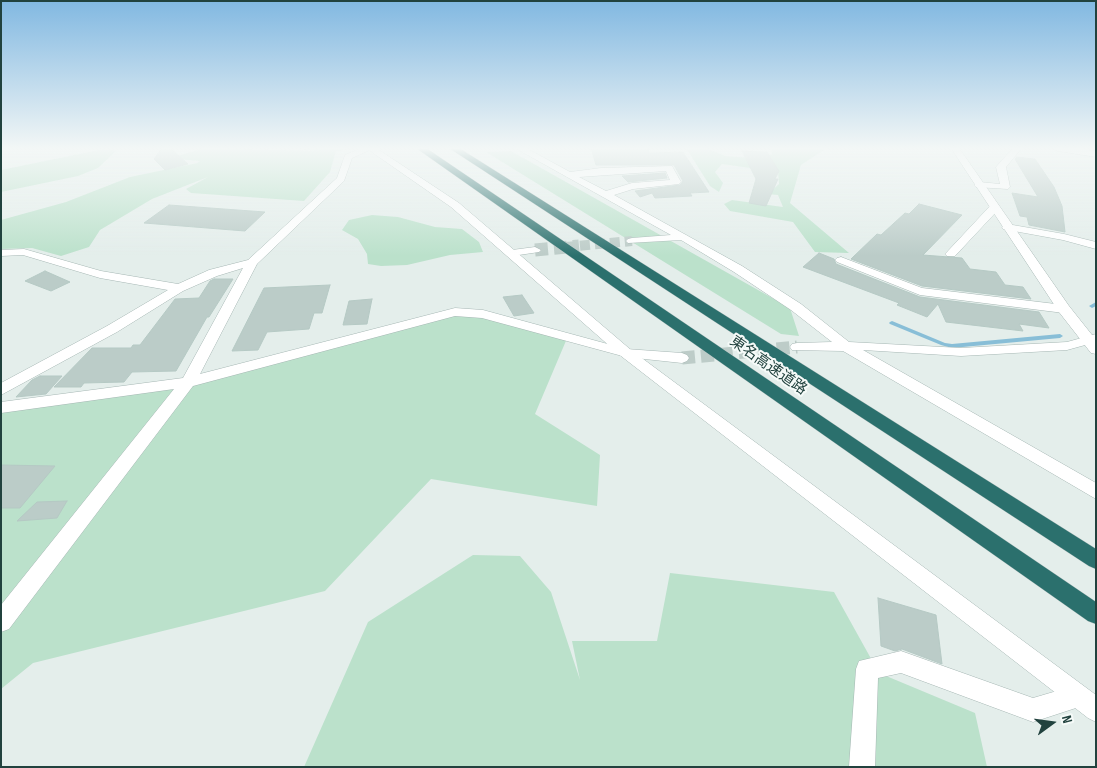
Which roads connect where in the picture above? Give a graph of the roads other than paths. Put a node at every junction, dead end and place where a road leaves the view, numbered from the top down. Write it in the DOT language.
graph roads {
  1 [pos="336,184"];
  2 [pos="424,184"];
  3 [pos="472,184"];
  4 [pos="508,184"];
  5 [pos="585,184"];
  6 [pos="656,184"];
  7 [pos="1004,184"];
  8 [pos="979,185"];
  9 [pos="605,195"];
  10 [pos="994,208"];
  11 [pos="1007,227"];
  12 [pos="683,237"];
  13 [pos="632,242"];
  14 [pos="1096,246"];
  15 [pos="535,250"];
  16 [pos="1,253"];
  17 [pos="512,253"];
  18 [pos="951,254"];
  19 [pos="841,260"];
  20 [pos="252,262"];
  21 [pos="179,288"];
  22 [pos="1064,309"];
  23 [pos="1093,343"];
  24 [pos="797,347"];
  25 [pos="847,347"];
  26 [pos="626,353"];
  27 [pos="682,358"];
  28 [pos="188,382"];
  29 [pos="1,390"];
  30 [pos="1,408"];
  31 [pos="1096,492"];
  32 [pos="1096,560"];
  33 [pos="1096,614"];
  34 [pos="1,622"];
  35 [pos="1086,703"];
  36 [pos="862,767"];
  1 -- 20 [label="street"];
  2 -- 17 [label="street"];
  3 -- 33 [label="highway, 東名高速道路"];
  4 -- 32 [label="highway, 東名高速道路"];
  5 -- 9 [label="street"];
  6 -- 9 [label="street"];
  7 -- 8 [label="street"];
  8 -- 10 [label="street"];
  9 -- 12 [label="street"];
  10 -- 11 [label="street"];
  10 -- 18 [label="street"];
  11 -- 14 [label="street"];
  11 -- 22 [label="street"];
  12 -- 13 [label="street"];
  12 -- 25 [label="street"];
  15 -- 17 [label="street"];
  16 -- 21 [label="street"];
  17 -- 26 [label="street"];
  19 -- 22 [label="street"];
  20 -- 21 [label="street"];
  20 -- 28 [label="street"];
  21 -- 29 [label="street"];
  22 -- 23 [label="street"];
  23 -- 25 [label="street"];
  24 -- 25 [label="street"];
  25 -- 31 [label="street"];
  26 -- 27 [label="street"];
  26 -- 28 [label="street"];
  26 -- 35 [label="street"];
  28 -- 30 [label="street"];
  28 -- 34 [label="street"];
  35 -- 36 [label="street"];
}
